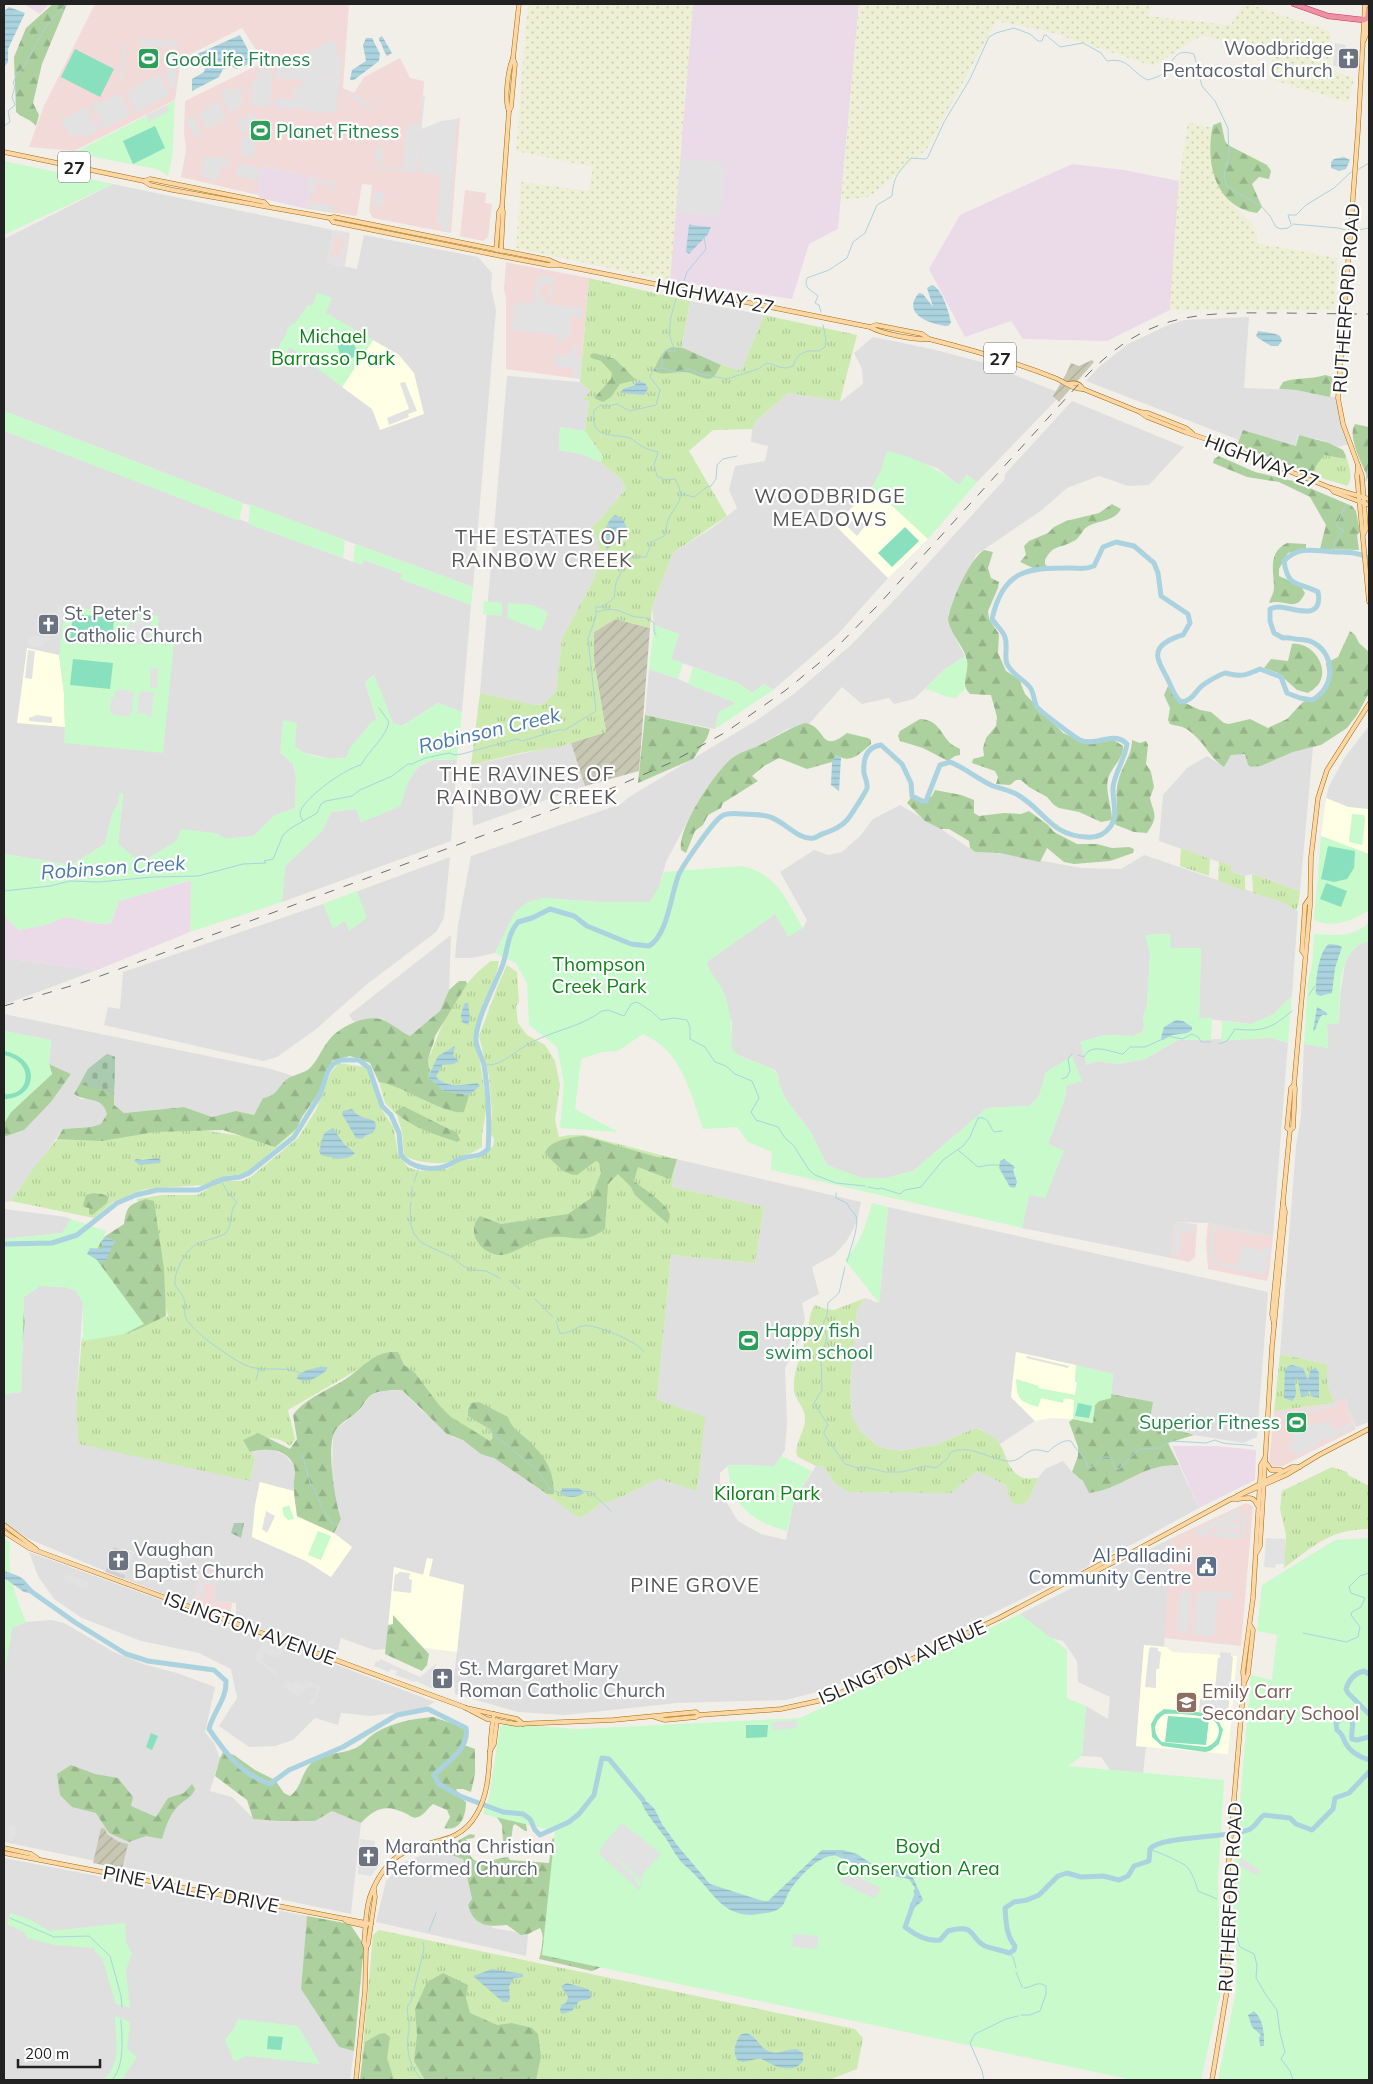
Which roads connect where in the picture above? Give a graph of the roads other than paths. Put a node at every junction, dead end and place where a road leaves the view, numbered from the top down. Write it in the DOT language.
graph roads {
  1 [pos="519,4"];
  2 [pos="1294,4"];
  3 [pos="1364,4"];
  4 [pos="1369,4"];
  5 [pos="1367,15"];
  6 [pos="4,152"];
  7 [pos="330,218"];
  8 [pos="498,250"];
  9 [pos="501,256"];
  10 [pos="560,265"];
  11 [pos="1358,463"];
  12 [pos="1331,488"];
  13 [pos="1359,496"];
  14 [pos="1364,498"];
  15 [pos="1369,499"];
  16 [pos="1360,502"];
  17 [pos="1367,504"];
  18 [pos="1363,535"];
  19 [pos="1369,602"];
  20 [pos="1369,704"];
  21 [pos="1369,1429"];
  22 [pos="1265,1452"];
  23 [pos="1265,1458"];
  24 [pos="1292,1466"];
  25 [pos="1300,1467"];
  26 [pos="1265,1480"];
  27 [pos="1260,1485"];
  28 [pos="1265,1486"];
  29 [pos="1233,1499"];
  30 [pos="1258,1508"];
  31 [pos="4,1525"];
  32 [pos="4,1532"];
  33 [pos="36,1549"];
  34 [pos="1256,1552"];
  35 [pos="464,1707"];
  36 [pos="496,1715"];
  37 [pos="495,1720"];
  38 [pos="523,1724"];
  39 [pos="4,1848"];
  40 [pos="4,1853"];
  41 [pos="37,1858"];
  42 [pos="368,1924"];
  43 [pos="356,2080"];
  44 [pos="1212,2080"];
  1 -- 8 [label="main road"];
  2 -- 5 [label="highway"];
  3 -- 5 [label="main road, RUTHERFORD ROAD"];
  4 -- 5 [label="main road, RUTHERFORD ROAD"];
  5 -- 11 [label="main road, RUTHERFORD ROAD"];
  6 -- 7 [label="main road, HIGHWAY 27 / 27"];
  7 -- 8 [label="main road, HIGHWAY 27 / 27"];
  7 -- 9 [label="main road, HIGHWAY 27 / 27"];
  8 -- 9 [label="main road"];
  8 -- 10 [label="main road, HIGHWAY 27 / 27"];
  9 -- 10 [label="main road, HIGHWAY 27 / 27"];
  10 -- 12 [label="main road, HIGHWAY 27 / 27"];
  11 -- 13 [label="main road, RUTHERFORD ROAD"];
  11 -- 14 [label="main road, RUTHERFORD ROAD"];
  12 -- 13 [label="main road, HIGHWAY 27 / 27"];
  12 -- 16 [label="main road, HIGHWAY 27 / 27"];
  13 -- 14 [label="main road, HIGHWAY 27 / 27"];
  13 -- 16 [label="main road, RUTHERFORD ROAD"];
  14 -- 15 [label="main road, HIGHWAY 27 / 27"];
  14 -- 17 [label="main road, RUTHERFORD ROAD"];
  16 -- 17 [label="main road, HIGHWAY 27 / 27"];
  16 -- 18 [label="main road, RUTHERFORD ROAD"];
  17 -- 18 [label="main road, RUTHERFORD ROAD"];
  18 -- 19 [label="main road, RUTHERFORD ROAD"];
  20 -- 22 [label="main road, RUTHERFORD ROAD"];
  21 -- 25 [label="main road, ISLINGTON AVENUE"];
  22 -- 23 [label="main road, RUTHERFORD ROAD"];
  22 -- 24 [label="main road"];
  23 -- 26 [label="main road, RUTHERFORD ROAD"];
  23 -- 27 [label="main road, RUTHERFORD ROAD"];
  24 -- 25 [label="main road"];
  24 -- 26 [label="main road, ISLINGTON AVENUE"];
  25 -- 28 [label="main road, ISLINGTON AVENUE"];
  26 -- 27 [label="main road, ISLINGTON AVENUE"];
  26 -- 28 [label="main road, RUTHERFORD ROAD"];
  27 -- 28 [label="main road, ISLINGTON AVENUE"];
  27 -- 29 [label="main road, ISLINGTON AVENUE"];
  27 -- 30 [label="main road, RUTHERFORD ROAD"];
  28 -- 34 [label="main road, RUTHERFORD ROAD"];
  29 -- 30 [label="main road"];
  29 -- 38 [label="main road, ISLINGTON AVENUE"];
  30 -- 34 [label="main road, RUTHERFORD ROAD"];
  31 -- 33 [label="main road, ISLINGTON AVENUE"];
  32 -- 33 [label="main road, ISLINGTON AVENUE"];
  33 -- 35 [label="main road, ISLINGTON AVENUE"];
  34 -- 44 [label="main road, RUTHERFORD ROAD"];
  35 -- 36 [label="main road, ISLINGTON AVENUE"];
  35 -- 37 [label="main road, ISLINGTON AVENUE"];
  36 -- 37 [label="main road"];
  36 -- 38 [label="main road, ISLINGTON AVENUE"];
  37 -- 38 [label="main road, ISLINGTON AVENUE"];
  37 -- 42 [label="main road"];
  39 -- 41 [label="main road, PINE VALLEY DRIVE"];
  40 -- 41 [label="main road, PINE VALLEY DRIVE"];
  41 -- 42 [label="main road, PINE VALLEY DRIVE"];
  42 -- 43 [label="main road"];
}
